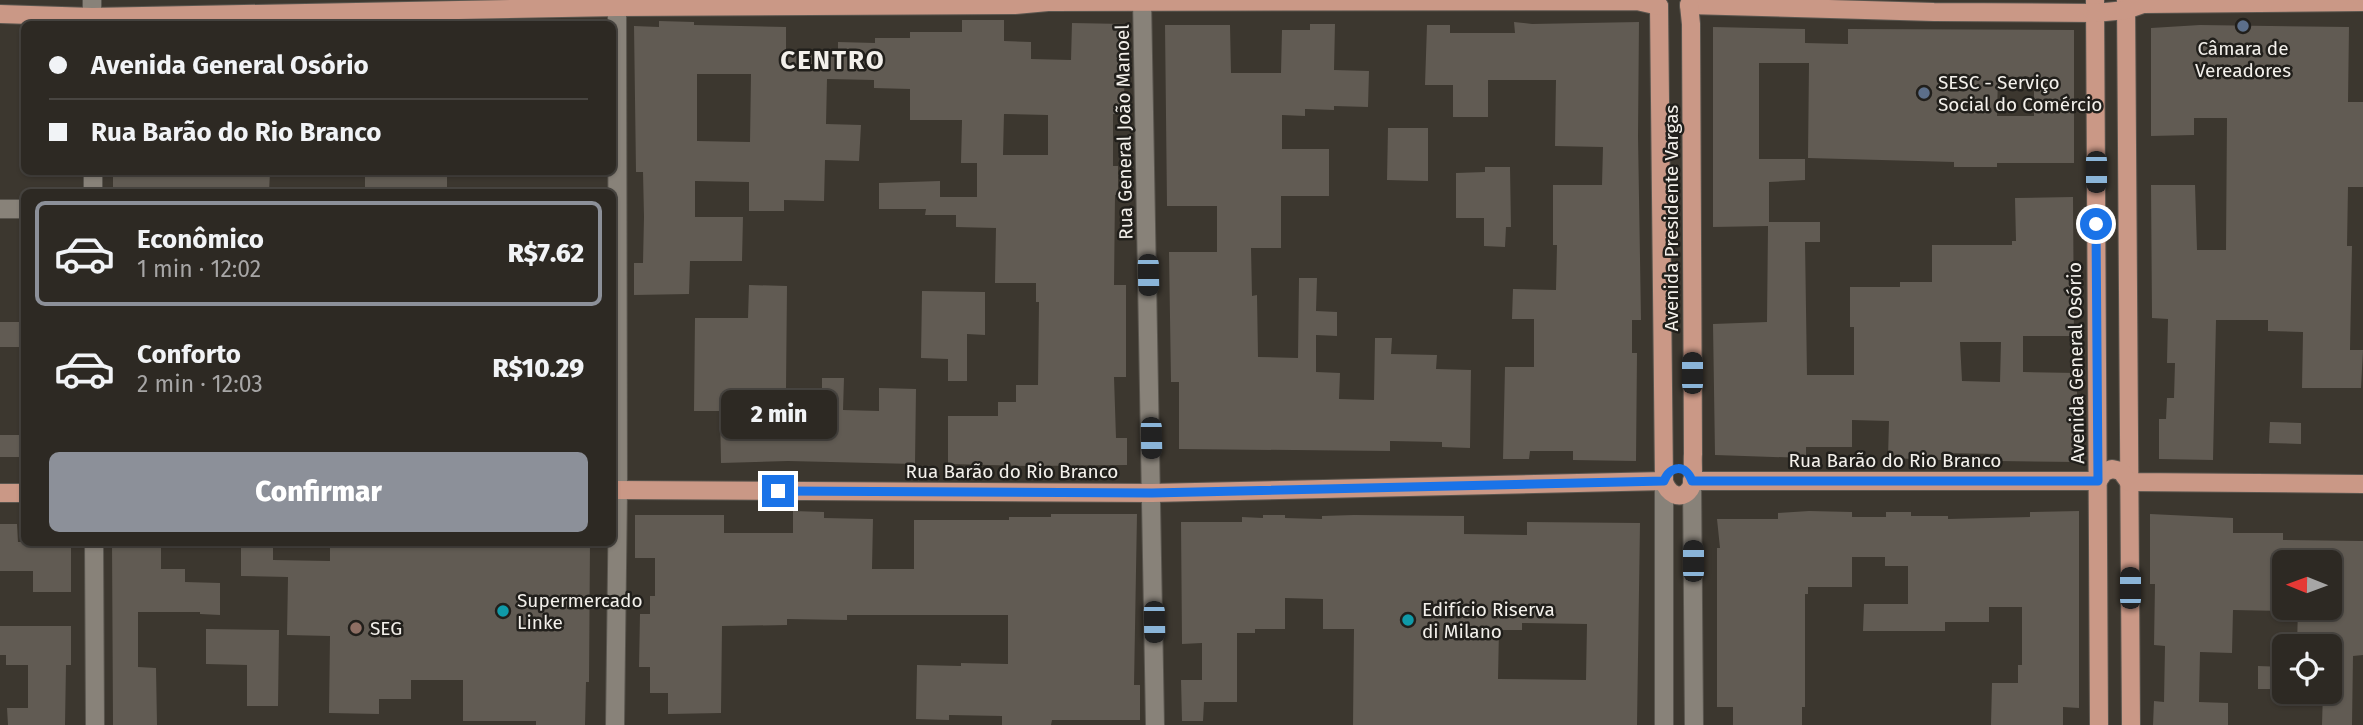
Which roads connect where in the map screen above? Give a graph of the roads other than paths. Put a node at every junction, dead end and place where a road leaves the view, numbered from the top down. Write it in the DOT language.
graph roads {
  1 [pos="1048,1"];
  2 [pos="1142,1"];
  3 [pos="1232,1"];
  4 [pos="955,2"];
  5 [pos="1690,2"];
  6 [pos="2363,2"];
  7 [pos="617,3"];
  8 [pos="1658,3"];
  9 [pos="2133,3"];
  10 [pos="1934,6"];
  11 [pos="2095,6"];
  12 [pos="0,14"];
  13 [pos="92,14"];
  14 [pos="0,209"];
  15 [pos="21,209"];
  16 [pos="616,246"];
  17 [pos="1664,481"];
  18 [pos="1692,481"];
  19 [pos="2098,481"];
  20 [pos="2129,482"];
  21 [pos="2363,484"];
  22 [pos="616,490"];
  23 [pos="0,493"];
  24 [pos="21,493"];
  25 [pos="1152,493"];
  26 [pos="94,546"];
  27 [pos="615,546"];
  28 [pos="95,725"];
  29 [pos="615,725"];
  30 [pos="1155,725"];
  31 [pos="1664,725"];
  32 [pos="1694,725"];
  33 [pos="2099,725"];
  34 [pos="2131,725"];
  1 -- 2 [label="main road"];
  1 -- 4 [label="main road"];
  2 -- 3 [label="main road"];
  2 -- 25 [label="street, Rua General João Manoel"];
  3 -- 8 [label="main road"];
  4 -- 7 [label="main road"];
  5 -- 8 [label="main road"];
  5 -- 10 [label="main road"];
  5 -- 18 [label="main road, Avenida Presidente Vargas"];
  6 -- 9 [label="main road"];
  7 -- 13 [label="main road"];
  7 -- 16 [label="street"];
  8 -- 17 [label="main road, Avenida Presidente Vargas"];
  9 -- 11 [label="main road"];
  9 -- 20 [label="main road"];
  10 -- 11 [label="main road"];
  11 -- 19 [label="main road, Avenida General Osório"];
  12 -- 13 [label="main road"];
  14 -- 15 [label="street"];
  17 -- 18 [label="main road, Rua Barão do Rio Branco"];
  17 -- 25 [label="main road, Rua Barão do Rio Branco"];
  17 -- 31 [label="street, Avenida Presidente Vargas"];
  18 -- 19 [label="main road, Rua Barão do Rio Branco"];
  18 -- 32 [label="street, Avenida Presidente Vargas"];
  19 -- 20 [label="main road, Rua Barão do Rio Branco"];
  19 -- 33 [label="main road, Avenida General Osório"];
  20 -- 21 [label="main road, Rua Barão do Rio Branco"];
  20 -- 34 [label="main road"];
  22 -- 25 [label="main road, Rua Barão do Rio Branco"];
  23 -- 24 [label="main road"];
  25 -- 30 [label="street, Rua General João Manoel"];
  26 -- 28 [label="street"];
  27 -- 29 [label="street"];
}
